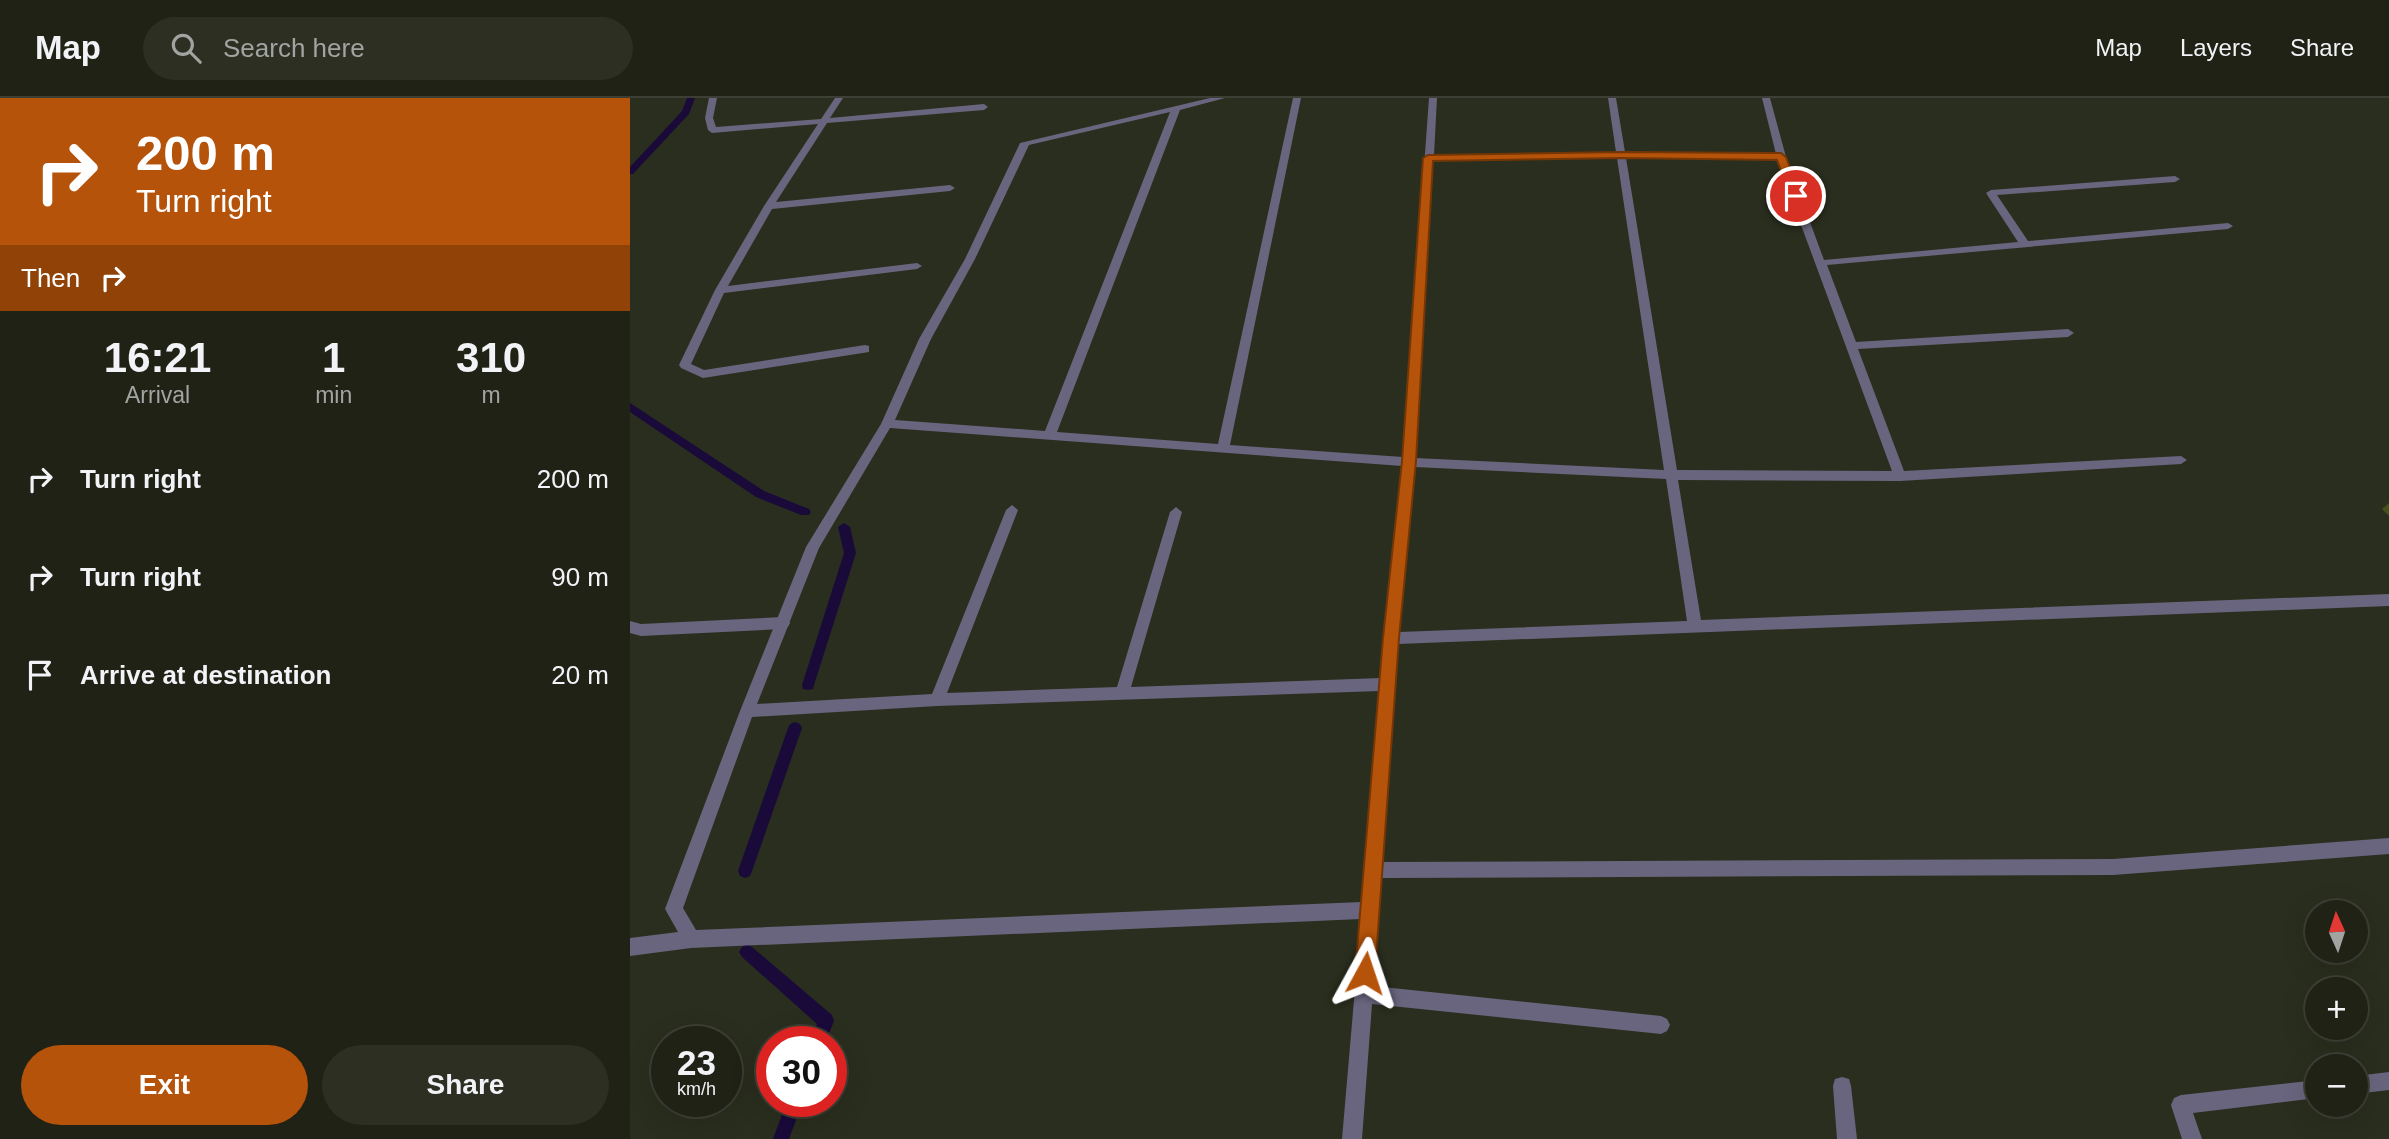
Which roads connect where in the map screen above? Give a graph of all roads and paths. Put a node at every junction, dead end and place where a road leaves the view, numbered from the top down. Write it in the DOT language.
graph roads {
  1 [pos="713,98"];
  2 [pos="839,98"];
  3 [pos="1221,98"];
  4 [pos="1297,98"];
  5 [pos="1433,98"];
  6 [pos="1612,98"];
  7 [pos="1766,98"];
  8 [pos="984,107"];
  9 [pos="1176,108"];
  10 [pos="824,121"];
  11 [pos="1621,155"];
  12 [pos="1781,157"];
  13 [pos="1428,158"];
  14 [pos="2175,179"];
  15 [pos="950,188"];
  16 [pos="769,205"];
  17 [pos="2228,226"];
  18 [pos="2025,245"];
  19 [pos="1820,263"];
  20 [pos="917,266"];
  21 [pos="720,290"];
  22 [pos="2068,332"];
  23 [pos="1850,346"];
  24 [pos="865,349"];
  25 [pos="887,424"];
  26 [pos="1048,436"];
  27 [pos="1223,449"];
  28 [pos="2181,460"];
  29 [pos="1409,461"];
  30 [pos="1673,475"];
  31 [pos="1900,476"];
  32 [pos="1012,510"];
  33 [pos="1176,512"];
  34 [pos="2389,600"];
  35 [pos="782,622"];
  36 [pos="1695,625"];
  37 [pos="630,627"];
  38 [pos="1391,638"];
  39 [pos="1389,684"];
  40 [pos="1122,694"];
  41 [pos="937,700"];
  42 [pos="747,711"];
  43 [pos="2389,846"];
  44 [pos="1373,870"];
  45 [pos="1370,910"];
  46 [pos="691,940"];
  47 [pos="630,947"];
  48 [pos="1363,994"];
  49 [pos="1661,1025"];
  50 [pos="2389,1081"];
  51 [pos="2368,1084"];
  52 [pos="1842,1086"];
  53 [pos="2305,1090"];
  54 [pos="1352,1139"];
  55 [pos="1847,1139"];
  56 [pos="2192,1139"];
  1 -- 10 [label="street"];
  2 -- 10 [label="street"];
  3 -- 9 [label="street"];
  4 -- 27 [label="street"];
  5 -- 13 [label="street"];
  6 -- 11 [label="street"];
  7 -- 12 [label="street"];
  8 -- 10 [label="street"];
  9 -- 25 [label="street"];
  9 -- 26 [label="street"];
  10 -- 16 [label="street"];
  11 -- 12 [label="street"];
  11 -- 13 [label="street"];
  11 -- 30 [label="street"];
  12 -- 19 [label="street"];
  13 -- 29 [label="street"];
  14 -- 18 [label="street"];
  15 -- 16 [label="street"];
  16 -- 21 [label="street"];
  17 -- 18 [label="street"];
  18 -- 19 [label="street"];
  19 -- 23 [label="street"];
  20 -- 21 [label="street"];
  21 -- 24 [label="street"];
  22 -- 23 [label="street"];
  23 -- 31 [label="street"];
  25 -- 26 [label="street"];
  25 -- 35 [label="street"];
  26 -- 27 [label="street"];
  27 -- 29 [label="street"];
  28 -- 31 [label="street"];
  29 -- 30 [label="street"];
  29 -- 38 [label="street"];
  30 -- 31 [label="street"];
  30 -- 36 [label="street"];
  32 -- 41 [label="street"];
  33 -- 40 [label="street"];
  34 -- 36 [label="street"];
  35 -- 37 [label="street"];
  35 -- 42 [label="street"];
  36 -- 38 [label="street"];
  38 -- 39 [label="street"];
  39 -- 40 [label="street"];
  39 -- 44 [label="street"];
  40 -- 41 [label="street"];
  41 -- 42 [label="street"];
  42 -- 46 [label="street"];
  43 -- 44 [label="street"];
  44 -- 45 [label="street"];
  45 -- 46 [label="street"];
  45 -- 48 [label="street"];
  46 -- 47 [label="street"];
  48 -- 49 [label="street"];
  48 -- 54 [label="street"];
  50 -- 51 [label="street"];
  52 -- 55 [label="street"];
  53 -- 56 [label="street"];
}
